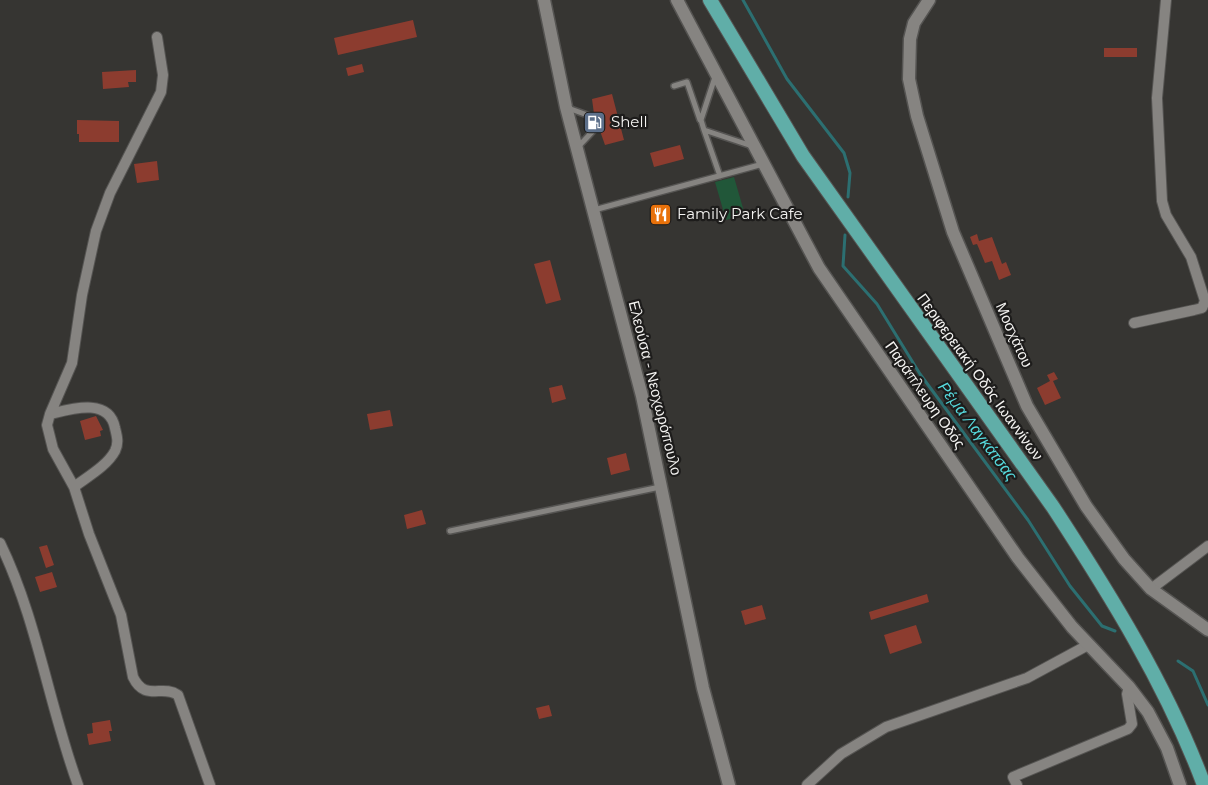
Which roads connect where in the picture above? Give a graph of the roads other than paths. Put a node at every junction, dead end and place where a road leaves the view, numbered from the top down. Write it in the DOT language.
graph roads {
  1 [pos="544,0"];
  2 [pos="676,0"];
  3 [pos="710,0"];
  4 [pos="929,0"];
  5 [pos="1166,0"];
  6 [pos="157,38"];
  7 [pos="716,74"];
  8 [pos="674,86"];
  9 [pos="566,107"];
  10 [pos="701,120"];
  11 [pos="704,130"];
  12 [pos="754,147"];
  13 [pos="577,148"];
  14 [pos="764,164"];
  15 [pos="720,176"];
  16 [pos="593,210"];
  17 [pos="1134,324"];
  18 [pos="50,414"];
  19 [pos="663,486"];
  20 [pos="74,487"];
  21 [pos="450,531"];
  22 [pos="0,543"];
  23 [pos="1208,546"];
  24 [pos="1151,588"];
  25 [pos="1208,630"];
  26 [pos="1088,645"];
  27 [pos="1129,687"];
  28 [pos="78,785"];
  29 [pos="210,785"];
  30 [pos="729,785"];
  31 [pos="807,785"];
  32 [pos="1017,785"];
  33 [pos="1180,785"];
  34 [pos="1204,785"];
  1 -- 9 [label="street, Ελεούσα - Νεοχωρόπουλο"];
  2 -- 7 [label="street, Παράπλευρη Οδός"];
  3 -- 34 [label="highway, Περιφερειακή Οδός Ιωαννίνων"];
  4 -- 24 [label="street, Μοσχάτου"];
  5 -- 17 [label="street"];
  6 -- 18 [label="street"];
  7 -- 10 [label="lane"];
  7 -- 12 [label="street, Παράπλευρη Οδός"];
  8 -- 10 [label="lane"];
  9 -- 13 [label="street, Ελεούσα - Νεοχωρόπουλο"];
  9 -- 13 [label="lane"];
  10 -- 11 [label="lane"];
  11 -- 12 [label="lane"];
  11 -- 15 [label="lane"];
  12 -- 14 [label="street, Παράπλευρη Οδός"];
  13 -- 16 [label="street, Ελεούσα - Νεοχωρόπουλο"];
  14 -- 15 [label="lane"];
  14 -- 26 [label="street, Παράπλευρη Οδός"];
  15 -- 16 [label="lane"];
  16 -- 19 [label="street, Ελεούσα - Νεοχωρόπουλο"];
  18 -- 20 [label="street"];
  18 -- 20 [label="street"];
  19 -- 21 [label="lane"];
  19 -- 30 [label="street, Ελεούσα - Νεοχωρόπουλο"];
  20 -- 29 [label="street"];
  22 -- 28 [label="street"];
  23 -- 24 [label="street"];
  24 -- 25 [label="street, Μοσχάτου"];
  26 -- 27 [label="street, Παράπλευρη Οδός"];
  26 -- 31 [label="street"];
  27 -- 32 [label="street"];
  27 -- 33 [label="street, Παράπλευρη Οδός"];
}
